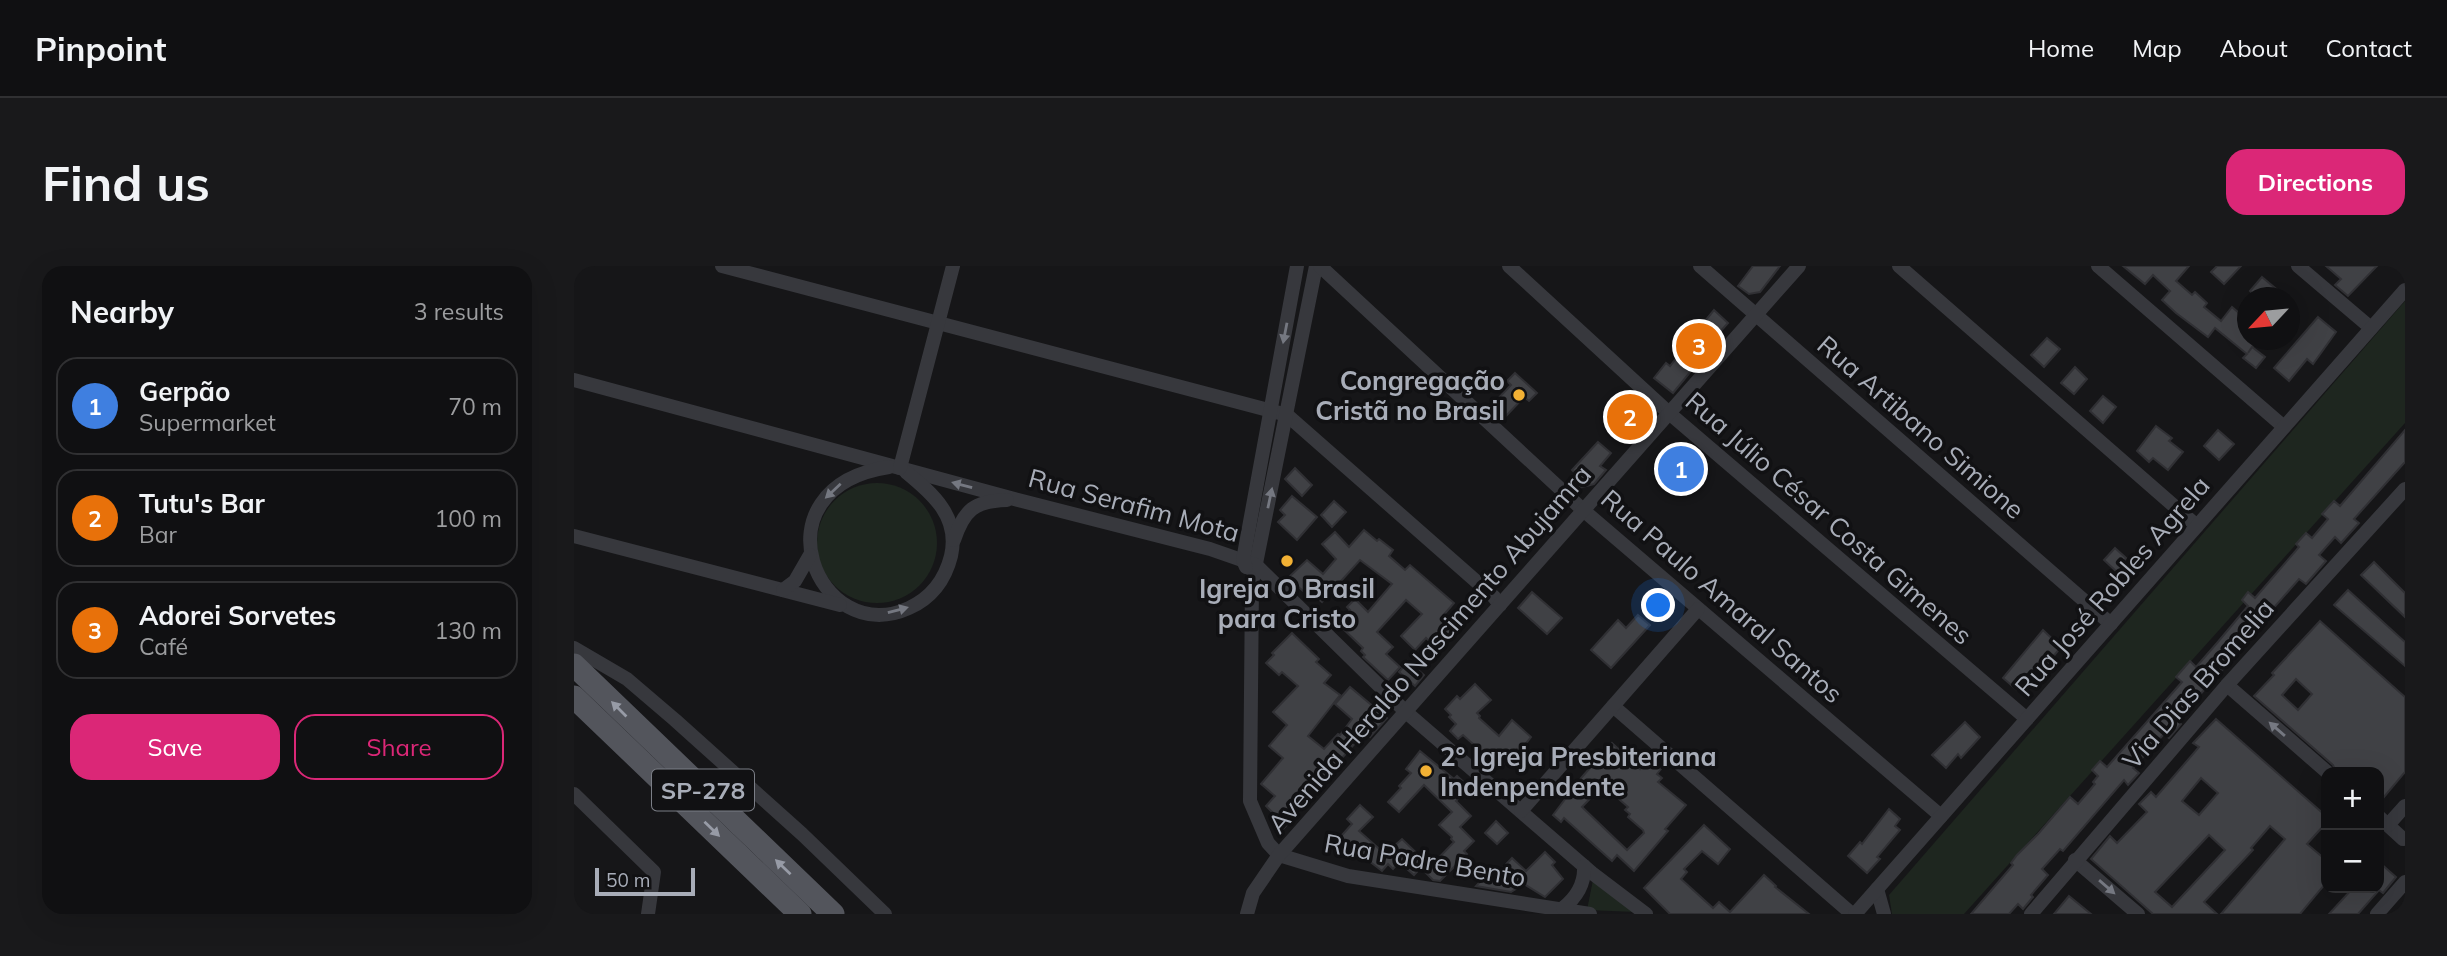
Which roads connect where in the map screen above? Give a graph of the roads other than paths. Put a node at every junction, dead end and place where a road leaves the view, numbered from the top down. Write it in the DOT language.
graph roads {
  1 [pos="722,266"];
  2 [pos="953,266"];
  3 [pos="1297,266"];
  4 [pos="1318,266"];
  5 [pos="1509,266"];
  6 [pos="1700,266"];
  7 [pos="1799,266"];
  8 [pos="1899,266"];
  9 [pos="2098,266"];
  10 [pos="2298,266"];
  11 [pos="2405,290"];
  12 [pos="1755,316"];
  13 [pos="937,324"];
  14 [pos="2371,328"];
  15 [pos="574,380"];
  16 [pos="1270,411"];
  17 [pos="1669,413"];
  18 [pos="1287,415"];
  19 [pos="2284,427"];
  20 [pos="899,467"];
  21 [pos="2405,489"];
  22 [pos="1022,501"];
  23 [pos="1583,510"];
  24 [pos="2197,526"];
  25 [pos="574,536"];
  26 [pos="952,553"];
  27 [pos="810,555"];
  28 [pos="1249,562"];
  29 [pos="783,590"];
  30 [pos="1500,605"];
  31 [pos="1698,609"];
  32 [pos="862,612"];
  33 [pos="2111,624"];
  34 [pos="574,649"];
  35 [pos="581,672"];
  36 [pos="2227,685"];
  37 [pos="574,697"];
  38 [pos="1613,706"];
  39 [pos="584,712"];
  40 [pos="1406,712"];
  41 [pos="2026,719"];
  42 [pos="2321,767"];
  43 [pos="574,794"];
  44 [pos="2405,806"];
  45 [pos="1521,811"];
  46 [pos="1941,816"];
  47 [pos="2384,820"];
  48 [pos="2384,822"];
  49 [pos="2403,839"];
  50 [pos="1279,855"];
  51 [pos="2075,860"];
  52 [pos="1584,866"];
  53 [pos="2405,882"];
  54 [pos="1877,890"];
  55 [pos="1563,908"];
  56 [pos="648,914"];
  57 [pos="800,914"];
  58 [pos="833,914"];
  59 [pos="885,914"];
  60 [pos="1247,914"];
  61 [pos="1590,914"];
  62 [pos="1646,914"];
  63 [pos="1854,914"];
  64 [pos="1884,914"];
  65 [pos="2031,914"];
  66 [pos="2138,914"];
  67 [pos="2378,914"];
  1 -- 13 [label="street"];
  2 -- 13 [label="street"];
  3 -- 16 [label="street, one-way"];
  4 -- 18 [label="street"];
  4 -- 23 [label="street, Rua Paulo Amaral Santos"];
  5 -- 17 [label="street, Rua Júlio César Costa Gimenes"];
  6 -- 12 [label="street, Rua Artibano Simione"];
  7 -- 12 [label="street, Avenida Heraldo Nascimento Abujamra"];
  8 -- 24 [label="street"];
  9 -- 19 [label="street"];
  10 -- 14 [label="street"];
  11 -- 14 [label="street, Rua José Robles Agrela"];
  12 -- 17 [label="street, Avenida Heraldo Nascimento Abujamra"];
  12 -- 33 [label="street, Rua Artibano Simione"];
  13 -- 16 [label="street"];
  13 -- 20 [label="street"];
  14 -- 19 [label="street, Rua José Robles Agrela"];
  15 -- 20 [label="street, Rua Serafim Mota"];
  16 -- 18 [label="street"];
  16 -- 28 [label="street"];
  17 -- 23 [label="street, Avenida Heraldo Nascimento Abujamra"];
  17 -- 41 [label="street, Rua Júlio César Costa Gimenes"];
  28 -- 18 [label="street, one-way"];
  18 -- 30 [label="street"];
  19 -- 24 [label="street, Rua José Robles Agrela"];
  22 -- 20 [label="street, Rua Serafim Mota, one-way"];
  20 -- 26 [label="street"];
  20 -- 27 [label="street, one-way"];
  21 -- 36 [label="street, Via Dias Bromelia"];
  22 -- 26 [label="street"];
  22 -- 28 [label="street, Rua Serafim Mota"];
  23 -- 30 [label="street, Avenida Heraldo Nascimento Abujamra"];
  23 -- 31 [label="street, Rua Paulo Amaral Santos"];
  24 -- 33 [label="street, Rua José Robles Agrela"];
  25 -- 29 [label="street"];
  32 -- 26 [label="street, one-way"];
  27 -- 29 [label="street"];
  27 -- 32 [label="street"];
  28 -- 40 [label="street, Rua Serafim Mota"];
  28 -- 50 [label="street"];
  29 -- 32 [label="street"];
  30 -- 40 [label="street, Avenida Heraldo Nascimento Abujamra"];
  31 -- 38 [label="street"];
  31 -- 46 [label="street, Rua Paulo Amaral Santos"];
  33 -- 41 [label="street, Rua José Robles Agrela"];
  34 -- 35 [label="street"];
  34 -- 59 [label="street"];
  58 -- 35 [label="main road, SP-278, one-way"];
  42 -- 36 [label="street, one-way"];
  36 -- 51 [label="street, Via Dias Bromelia"];
  37 -- 39 [label="main road, SP-278"];
  38 -- 45 [label="street"];
  38 -- 63 [label="street"];
  39 -- 57 [label="main road, SP-278, one-way"];
  40 -- 45 [label="street, Rua Serafim Mota"];
  40 -- 50 [label="street, Avenida Heraldo Nascimento Abujamra"];
  41 -- 46 [label="street, Rua José Robles Agrela"];
  43 -- 56 [label="street"];
  44 -- 47 [label="street"];
  45 -- 52 [label="street, Rua Serafim Mota"];
  46 -- 54 [label="street, Rua José Robles Agrela"];
  48 -- 49 [label="street"];
  50 -- 55 [label="street, Rua Padre Bento"];
  50 -- 60 [label="street, Avenida Heraldo Nascimento Abujamra"];
  51 -- 65 [label="street, Via Dias Bromelia"];
  51 -- 66 [label="street, one-way"];
  52 -- 55 [label="street"];
  52 -- 62 [label="street, Rua Serafim Mota"];
  53 -- 67 [label="street"];
  54 -- 63 [label="street, Rua José Robles Agrela"];
  54 -- 64 [label="street"];
  55 -- 61 [label="street, Rua Padre Bento"];
}
